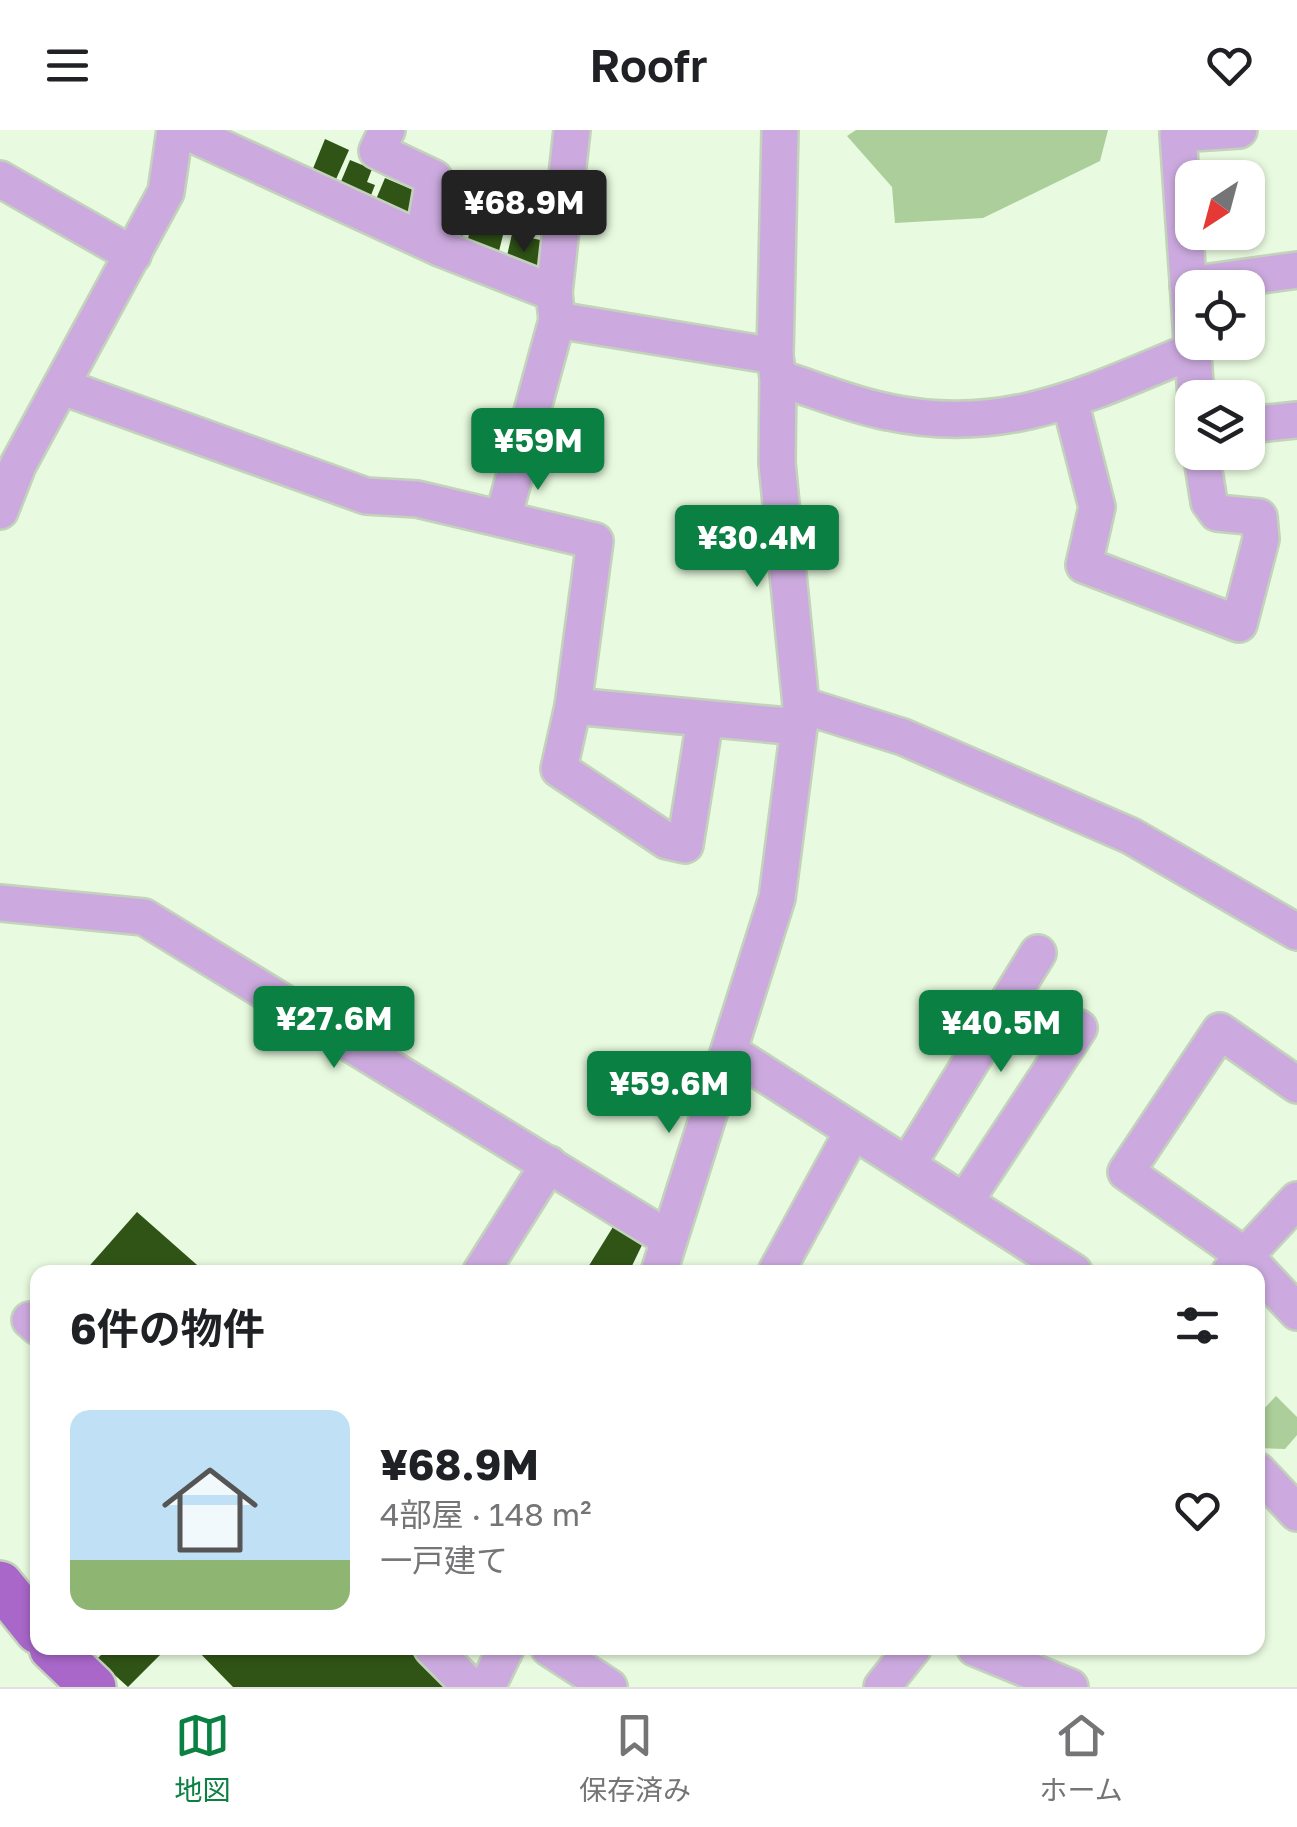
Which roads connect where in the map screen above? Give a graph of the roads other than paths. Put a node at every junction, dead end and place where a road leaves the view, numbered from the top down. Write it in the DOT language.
graph roads {
  1 [pos="175,130"];
  2 [pos="183,130"];
  3 [pos="387,130"];
  4 [pos="572,130"];
  5 [pos="780,130"];
  6 [pos="1239,130"];
  7 [pos="4,190"];
  8 [pos="424,240"];
  9 [pos="133,255"];
  10 [pos="1187,270"];
  11 [pos="1297,270"];
  12 [pos="1265,274"];
  13 [pos="556,306"];
  14 [pos="1175,358"];
  15 [pos="776,367"];
  16 [pos="63,387"];
  17 [pos="1070,402"];
  18 [pos="1297,420"];
  19 [pos="1265,423"];
  20 [pos="9,460"];
  21 [pos="1205,470"];
  22 [pos="0,512"];
  23 [pos="503,518"];
  24 [pos="573,706"];
  25 [pos="800,716"];
  26 [pos="705,720"];
  27 [pos="0,904"];
  28 [pos="1297,932"];
  29 [pos="1038,952"];
  30 [pos="1080,1028"];
  31 [pos="730,1052"];
  32 [pos="1297,1085"];
  33 [pos="853,1131"];
  34 [pos="549,1164"];
  35 [pos="908,1164"];
  36 [pos="1297,1200"];
  37 [pos="965,1201"];
  38 [pos="664,1256"];
  39 [pos="1238,1264"];
  40 [pos="485,1265"];
  41 [pos="780,1265"];
  42 [pos="1063,1265"];
  43 [pos="1265,1286"];
  44 [pos="1297,1312"];
  45 [pos="1265,1479"];
  46 [pos="1297,1513"];
  47 [pos="0,1584"];
  48 [pos="30,1622"];
  49 [pos="59,1655"];
  50 [pos="439,1655"];
  51 [pos="503,1655"];
  52 [pos="560,1655"];
  53 [pos="907,1655"];
  54 [pos="992,1655"];
  55 [pos="93,1687"];
  56 [pos="471,1687"];
  57 [pos="487,1687"];
  58 [pos="608,1687"];
  59 [pos="882,1687"];
  60 [pos="1070,1687"];
  1 -- 9 [label="street"];
  2 -- 8 [label="street"];
  3 -- 8 [label="street"];
  4 -- 13 [label="street"];
  5 -- 15 [label="street"];
  6 -- 10 [label="street"];
  7 -- 9 [label="street"];
  8 -- 13 [label="street"];
  9 -- 16 [label="street"];
  11 -- 12 [label="street"];
  13 -- 15 [label="street"];
  13 -- 23 [label="street"];
  14 -- 17 [label="street"];
  15 -- 17 [label="street"];
  15 -- 25 [label="street"];
  16 -- 20 [label="street"];
  16 -- 23 [label="street"];
  17 -- 21 [label="street"];
  18 -- 19 [label="street"];
  20 -- 22 [label="street"];
  23 -- 24 [label="street"];
  24 -- 26 [label="street"];
  24 -- 26 [label="street"];
  25 -- 26 [label="street"];
  25 -- 28 [label="street"];
  25 -- 31 [label="street"];
  27 -- 34 [label="street"];
  29 -- 35 [label="street"];
  30 -- 37 [label="street"];
  31 -- 33 [label="street"];
  31 -- 38 [label="street"];
  32 -- 39 [label="street"];
  33 -- 35 [label="street"];
  33 -- 41 [label="street"];
  34 -- 38 [label="street"];
  34 -- 40 [label="street"];
  35 -- 37 [label="street"];
  36 -- 39 [label="street"];
  37 -- 42 [label="street"];
  43 -- 44 [label="street"];
  45 -- 46 [label="street"];
  47 -- 48 [label="main road"];
  49 -- 55 [label="main road"];
  50 -- 56 [label="street"];
  51 -- 57 [label="street"];
  52 -- 58 [label="street"];
  53 -- 59 [label="street"];
  54 -- 60 [label="street"];
}
